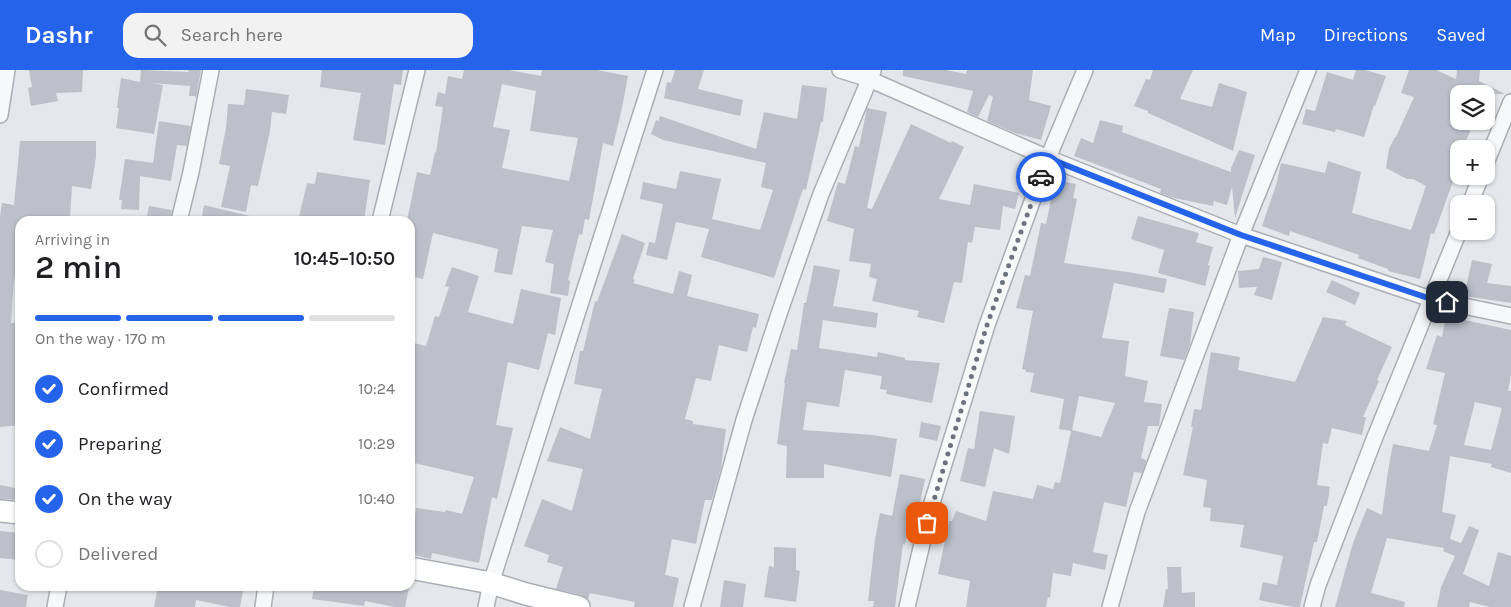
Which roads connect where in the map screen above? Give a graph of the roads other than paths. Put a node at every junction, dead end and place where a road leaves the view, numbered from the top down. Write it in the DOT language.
graph roads {
  1 [pos="7,70"];
  2 [pos="211,70"];
  3 [pos="417,70"];
  4 [pos="655,70"];
  5 [pos="840,70"];
  6 [pos="1085,70"];
  7 [pos="1308,70"];
  8 [pos="871,75"];
  9 [pos="1511,102"];
  10 [pos="0,115"];
  11 [pos="1495,141"];
  12 [pos="1048,158"];
  13 [pos="180,216"];
  14 [pos="381,216"];
  15 [pos="1241,235"];
  16 [pos="1455,240"];
  17 [pos="1431,299"];
  18 [pos="1511,316"];
  19 [pos="0,512"];
  20 [pos="15,513"];
  21 [pos="415,569"];
  22 [pos="491,584"];
  23 [pos="58,591"];
  24 [pos="265,591"];
  25 [pos="55,607"];
  26 [pos="263,607"];
  27 [pos="486,607"];
  28 [pos="579,607"];
  29 [pos="692,607"];
  30 [pos="907,607"];
  31 [pos="1110,607"];
  32 [pos="1312,607"];
  1 -- 10 [label="street"];
  2 -- 13 [label="street"];
  3 -- 14 [label="street"];
  4 -- 22 [label="street"];
  5 -- 8 [label="street"];
  6 -- 12 [label="street"];
  7 -- 15 [label="street"];
  8 -- 12 [label="street"];
  8 -- 29 [label="street"];
  9 -- 11 [label="street"];
  12 -- 15 [label="street"];
  12 -- 30 [label="street"];
  15 -- 17 [label="street"];
  15 -- 31 [label="street"];
  16 -- 17 [label="street"];
  17 -- 18 [label="street"];
  17 -- 32 [label="street"];
  19 -- 20 [label="street"];
  21 -- 22 [label="street"];
  22 -- 27 [label="street"];
  22 -- 28 [label="street"];
  23 -- 25 [label="street"];
  24 -- 26 [label="street"];
}
